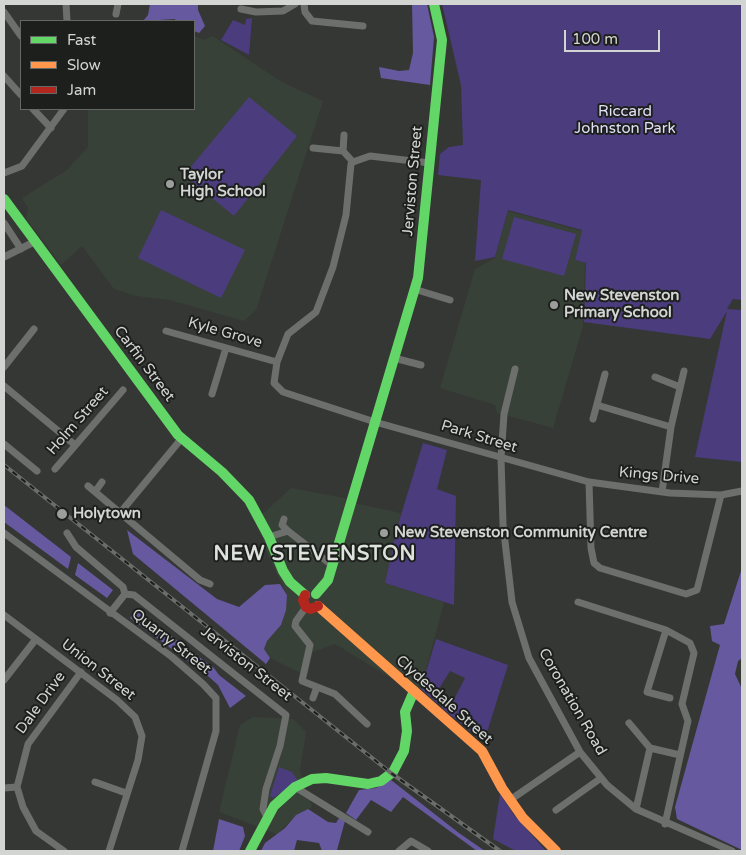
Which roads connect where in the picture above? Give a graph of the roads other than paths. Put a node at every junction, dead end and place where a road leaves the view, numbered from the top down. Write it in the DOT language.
graph roads {
  1 [pos="66,4"];
  2 [pos="118,4"];
  3 [pos="295,4"];
  4 [pos="304,4"];
  5 [pos="434,4"];
  6 [pos="241,9"];
  7 [pos="4,12"];
  8 [pos="116,14"];
  9 [pos="67,20"];
  10 [pos="363,26"];
  11 [pos="20,35"];
  12 [pos="4,76"];
  13 [pos="20,94"];
  14 [pos="35,110"];
  15 [pos="63,110"];
  16 [pos="51,128"];
  17 [pos="344,135"];
  18 [pos="313,148"];
  19 [pos="343,151"];
  20 [pos="353,162"];
  21 [pos="430,163"];
  22 [pos="5,170"];
  23 [pos="4,199"];
  24 [pos="4,223"];
  25 [pos="34,242"];
  26 [pos="21,249"];
  27 [pos="4,257"];
  28 [pos="414,289"];
  29 [pos="450,300"];
  30 [pos="34,329"];
  31 [pos="166,331"];
  32 [pos="226,348"];
  33 [pos="394,358"];
  34 [pos="276,362"];
  35 [pos="421,364"];
  36 [pos="4,367"];
  37 [pos="515,369"];
  38 [pos="684,371"];
  39 [pos="605,374"];
  40 [pos="655,377"];
  41 [pos="4,386"];
  42 [pos="680,387"];
  43 [pos="123,390"];
  44 [pos="212,394"];
  45 [pos="597,405"];
  46 [pos="593,419"];
  47 [pos="375,422"];
  48 [pos="671,427"];
  49 [pos="182,438"];
  50 [pos="4,444"];
  51 [pos="75,445"];
  52 [pos="502,458"];
  53 [pos="55,469"];
  54 [pos="36,471"];
  55 [pos="575,478"];
  56 [pos="102,482"];
  57 [pos="589,482"];
  58 [pos="88,486"];
  59 [pos="742,491"];
  60 [pos="95,492"];
  61 [pos="662,492"];
  62 [pos="721,495"];
  63 [pos="120,513"];
  64 [pos="284,519"];
  65 [pos="288,531"];
  66 [pos="4,533"];
  67 [pos="67,533"];
  68 [pos="269,537"];
  69 [pos="333,566"];
  70 [pos="210,584"];
  71 [pos="124,594"];
  72 [pos="305,594"];
  73 [pos="316,594"];
  74 [pos="578,602"];
  75 [pos="318,606"];
  76 [pos="306,607"];
  77 [pos="110,613"];
  78 [pos="4,615"];
  79 [pos="666,630"];
  80 [pos="36,639"];
  81 [pos="81,672"];
  82 [pos="4,680"];
  83 [pos="317,686"];
  84 [pos="414,691"];
  85 [pos="313,698"];
  86 [pos="670,698"];
  87 [pos="629,723"];
  88 [pos="367,724"];
  89 [pos="650,748"];
  90 [pos="580,752"];
  91 [pos="680,755"];
  92 [pos="601,778"];
  93 [pos="95,782"];
  94 [pos="17,787"];
  95 [pos="295,787"];
  96 [pos="4,788"];
  97 [pos="126,793"];
  98 [pos="510,800"];
  99 [pos="636,809"];
  100 [pos="556,810"];
  101 [pos="266,817"];
  102 [pos="665,824"];
  103 [pos="368,832"];
  104 [pos="64,851"];
  105 [pos="109,851"];
  106 [pos="182,851"];
  107 [pos="250,851"];
  108 [pos="399,851"];
  109 [pos="428,851"];
  110 [pos="556,851"];
  111 [pos="732,851"];
  1 -- 9 [label="street"];
  2 -- 8 [label="street"];
  3 -- 6 [label="street"];
  4 -- 10 [label="street"];
  5 -- 21 [label="main road, Jerviston Street"];
  7 -- 11 [label="street"];
  12 -- 13 [label="street"];
  14 -- 16 [label="street"];
  15 -- 16 [label="street"];
  16 -- 22 [label="street"];
  17 -- 19 [label="street"];
  18 -- 19 [label="street"];
  19 -- 20 [label="street"];
  20 -- 21 [label="street"];
  20 -- 34 [label="street"];
  21 -- 28 [label="main road, Jerviston Street"];
  23 -- 25 [label="main road, Carfin Street"];
  24 -- 26 [label="street"];
  25 -- 26 [label="street"];
  25 -- 49 [label="main road, Carfin Street"];
  26 -- 27 [label="street"];
  28 -- 29 [label="street"];
  28 -- 33 [label="main road, Jerviston Street"];
  30 -- 36 [label="street"];
  31 -- 32 [label="street, Kyle Grove"];
  32 -- 34 [label="street, Kyle Grove"];
  32 -- 44 [label="street"];
  33 -- 35 [label="street"];
  33 -- 47 [label="main road, Jerviston Street"];
  34 -- 47 [label="street, Park Street"];
  37 -- 52 [label="street, Coronation Road"];
  38 -- 42 [label="street"];
  39 -- 45 [label="street"];
  40 -- 42 [label="street"];
  41 -- 51 [label="street"];
  42 -- 48 [label="street"];
  43 -- 51 [label="street, Holm Street"];
  45 -- 46 [label="street"];
  45 -- 48 [label="street"];
  47 -- 52 [label="street, Park Street"];
  47 -- 69 [label="main road, Jerviston Street"];
  48 -- 61 [label="street"];
  49 -- 63 [label="street"];
  49 -- 68 [label="main road, Carfin Street"];
  50 -- 54 [label="street"];
  51 -- 53 [label="street, Holm Street"];
  52 -- 55 [label="street, Park Street"];
  52 -- 90 [label="street, Coronation Road"];
  55 -- 57 [label="street, Kings Drive"];
  56 -- 60 [label="street"];
  57 -- 61 [label="street, Kings Drive"];
  57 -- 62 [label="street"];
  58 -- 60 [label="street"];
  59 -- 62 [label="street, Kings Drive"];
  60 -- 63 [label="street"];
  61 -- 62 [label="street, Kings Drive"];
  63 -- 70 [label="street"];
  64 -- 65 [label="street"];
  65 -- 68 [label="street"];
  65 -- 69 [label="street"];
  66 -- 77 [label="street, Quarry Street"];
  67 -- 71 [label="street, Jerviston Street"];
  68 -- 72 [label="main road, Carfin Street"];
  69 -- 73 [label="main road, Jerviston Street"];
  71 -- 77 [label="street"];
  71 -- 101 [label="street, Jerviston Street"];
  72 -- 73 [label="main road"];
  72 -- 76 [label="main road"];
  73 -- 75 [label="main road"];
  74 -- 79 [label="street"];
  75 -- 76 [label="main road"];
  75 -- 84 [label="main road, Clydesdale Street"];
  76 -- 83 [label="street"];
  77 -- 106 [label="street, Quarry Street"];
  78 -- 80 [label="street, Union Street"];
  79 -- 86 [label="street"];
  79 -- 91 [label="street"];
  80 -- 81 [label="street, Union Street"];
  80 -- 82 [label="street"];
  81 -- 94 [label="street, Dale Drive"];
  81 -- 97 [label="street, Union Street"];
  83 -- 85 [label="street"];
  83 -- 88 [label="street"];
  84 -- 95 [label="main road"];
  84 -- 98 [label="main road, Clydesdale Street"];
  87 -- 89 [label="street"];
  89 -- 91 [label="street"];
  89 -- 99 [label="street"];
  90 -- 92 [label="street, Coronation Road"];
  90 -- 98 [label="street"];
  91 -- 102 [label="street"];
  92 -- 99 [label="street, Coronation Road"];
  92 -- 100 [label="street"];
  93 -- 97 [label="street"];
  94 -- 96 [label="street"];
  94 -- 104 [label="street"];
  95 -- 101 [label="main road"];
  95 -- 103 [label="street"];
  97 -- 105 [label="street, Union Street"];
  98 -- 110 [label="main road, Clydesdale Street"];
  99 -- 102 [label="street, Coronation Road"];
  101 -- 107 [label="main road"];
  102 -- 111 [label="street, Coronation Road"];
  108 -- 109 [label="street"];
}
